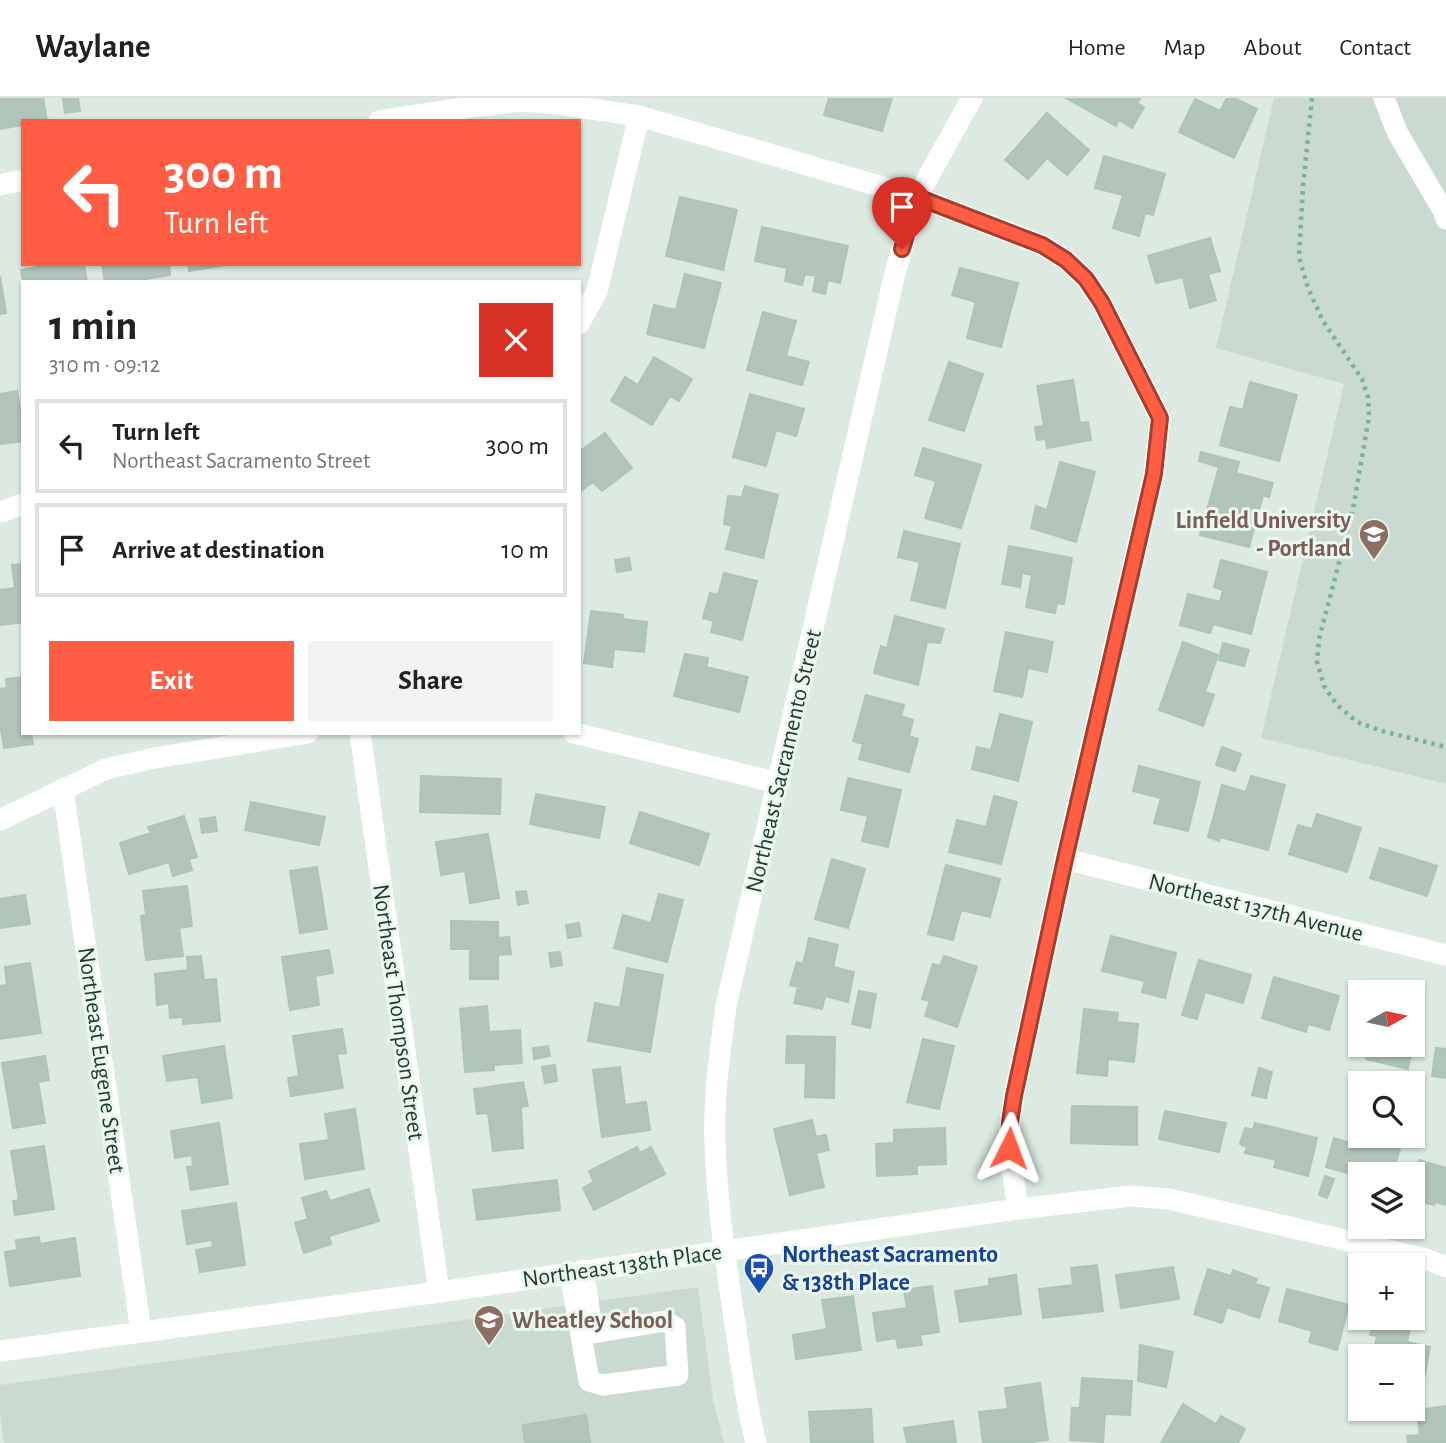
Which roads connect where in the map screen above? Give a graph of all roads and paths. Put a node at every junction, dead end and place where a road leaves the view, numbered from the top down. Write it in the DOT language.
graph roads {
  1 [pos="972,98"];
  2 [pos="1312,98"];
  3 [pos="1384,98"];
  4 [pos="639,116"];
  5 [pos="392,119"];
  6 [pos="21,180"];
  7 [pos="0,185"];
  8 [pos="917,197"];
  9 [pos="1446,219"];
  10 [pos="581,320"];
  11 [pos="21,505"];
  12 [pos="0,512"];
  13 [pos="297,735"];
  14 [pos="360,735"];
  15 [pos="581,735"];
  16 [pos="1446,747"];
  17 [pos="779,783"];
  18 [pos="63,789"];
  19 [pos="0,820"];
  20 [pos="1065,859"];
  21 [pos="1446,955"];
  22 [pos="1018,1209"];
  23 [pos="724,1250"];
  24 [pos="1446,1267"];
  25 [pos="577,1271"];
  26 [pos="439,1292"];
  27 [pos="141,1332"];
  28 [pos="0,1351"];
  29 [pos="756,1443"];
  1 -- 8 [label="street, Northeast Sacramento Street"];
  2 -- 16 [label="path"];
  3 -- 9 [label="street"];
  4 -- 5 [label="street"];
  4 -- 8 [label="street"];
  4 -- 10 [label="street"];
  6 -- 7 [label="street"];
  8 -- 17 [label="street, Northeast Sacramento Street"];
  8 -- 20 [label="street"];
  11 -- 12 [label="street"];
  13 -- 18 [label="street"];
  14 -- 26 [label="street, Northeast Thompson Street"];
  15 -- 17 [label="street"];
  17 -- 23 [label="street, Northeast Sacramento Street"];
  18 -- 19 [label="street"];
  18 -- 27 [label="street, Northeast Eugene Street"];
  20 -- 21 [label="street, Northeast 137th Avenue"];
  20 -- 22 [label="street"];
  22 -- 23 [label="street, Northeast 138th Place"];
  22 -- 24 [label="street, Northeast 138th Place"];
  23 -- 25 [label="street, Northeast 138th Place"];
  23 -- 29 [label="street, Northeast Sacramento Street"];
  25 -- 25 [label="street"];
  25 -- 26 [label="street, Northeast 138th Place"];
  26 -- 27 [label="street, Northeast 138th Place"];
  27 -- 28 [label="street, Northeast 138th Place"];
}
